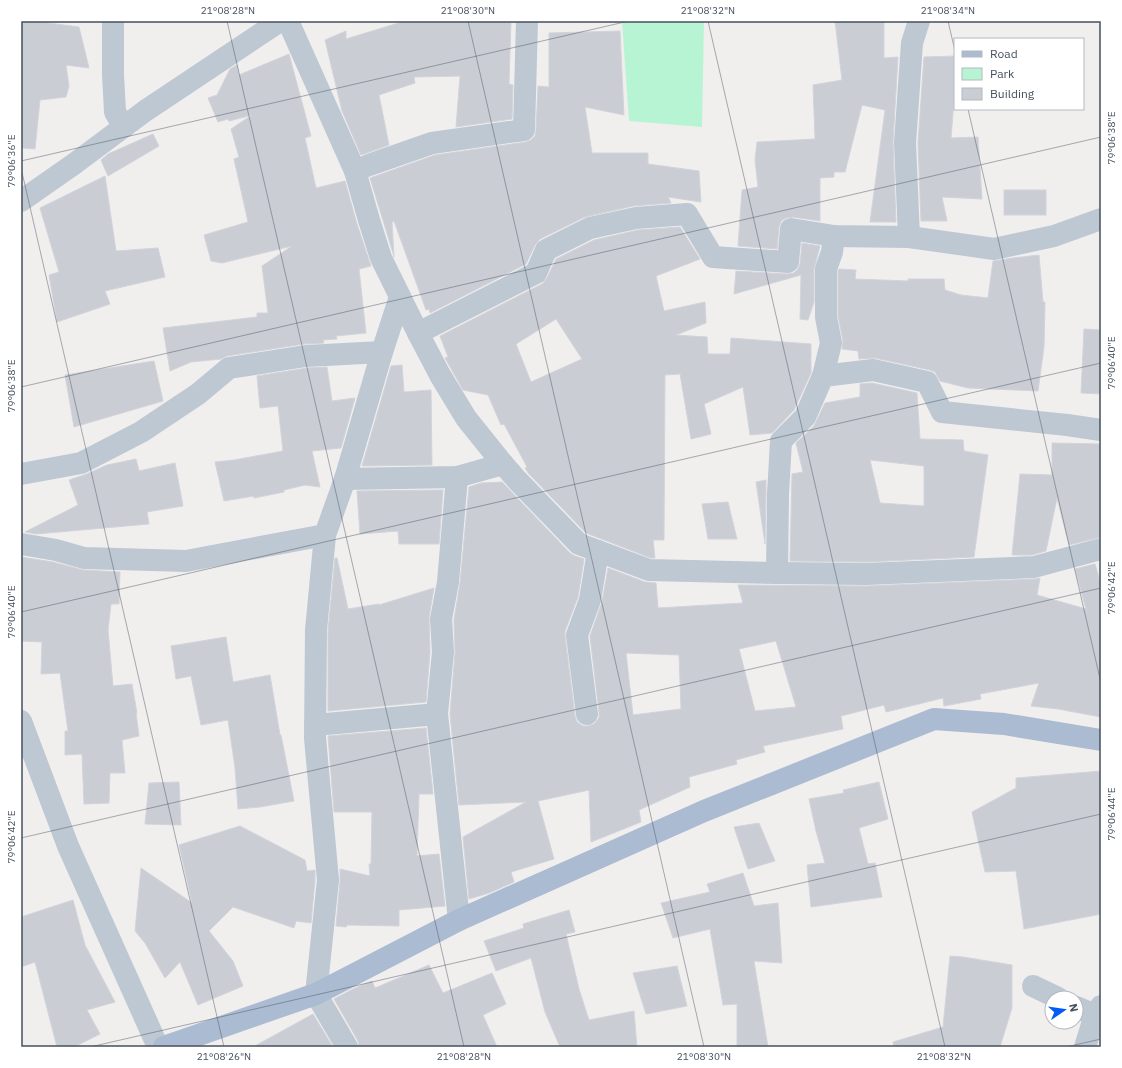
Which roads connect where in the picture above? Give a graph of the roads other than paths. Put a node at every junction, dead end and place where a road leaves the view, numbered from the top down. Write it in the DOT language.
graph roads {
  1 [pos="113,21"];
  2 [pos="280,21"];
  3 [pos="288,21"];
  4 [pos="527,21"];
  5 [pos="919,21"];
  6 [pos="124,127"];
  7 [pos="355,171"];
  8 [pos="21,201"];
  9 [pos="1101,219"];
  10 [pos="834,236"];
  11 [pos="909,237"];
  12 [pos="400,297"];
  13 [pos="418,333"];
  14 [pos="382,352"];
  15 [pos="824,376"];
  16 [pos="1101,430"];
  17 [pos="503,464"];
  18 [pos="21,474"];
  19 [pos="457,477"];
  20 [pos="345,479"];
  21 [pos="325,534"];
  22 [pos="21,544"];
  23 [pos="1101,549"];
  24 [pos="598,551"];
  25 [pos="777,574"];
  26 [pos="438,714"];
  27 [pos="587,714"];
  28 [pos="21,721"];
  29 [pos="314,725"];
  30 [pos="1101,740"];
  31 [pos="459,920"];
  32 [pos="1033,986"];
  33 [pos="1044,991"];
  34 [pos="316,994"];
  35 [pos="1091,1009"];
  36 [pos="194,1042"];
  37 [pos="158,1047"];
  38 [pos="164,1047"];
  39 [pos="347,1047"];
  40 [pos="1085,1047"];
  1 -- 6 [label="street"];
  2 -- 6 [label="street"];
  3 -- 7 [label="street"];
  4 -- 7 [label="street"];
  5 -- 11 [label="street"];
  6 -- 8 [label="street"];
  7 -- 12 [label="street"];
  9 -- 11 [label="street"];
  10 -- 11 [label="street"];
  10 -- 13 [label="street"];
  10 -- 15 [label="street"];
  12 -- 13 [label="street"];
  12 -- 14 [label="street"];
  13 -- 17 [label="street"];
  14 -- 18 [label="street"];
  14 -- 20 [label="street"];
  15 -- 16 [label="street"];
  15 -- 25 [label="street"];
  17 -- 19 [label="street"];
  17 -- 24 [label="street"];
  19 -- 20 [label="street"];
  19 -- 26 [label="street"];
  20 -- 21 [label="street"];
  21 -- 22 [label="street"];
  21 -- 29 [label="street"];
  23 -- 25 [label="street"];
  24 -- 25 [label="street"];
  24 -- 27 [label="street"];
  26 -- 29 [label="street"];
  26 -- 31 [label="street"];
  28 -- 37 [label="street"];
  29 -- 34 [label="street"];
  30 -- 31 [label="main road"];
  31 -- 34 [label="main road"];
  32 -- 33 [label="street"];
  34 -- 36 [label="main road"];
  34 -- 39 [label="street"];
  35 -- 40 [label="street"];
  36 -- 38 [label="main road"];
}
